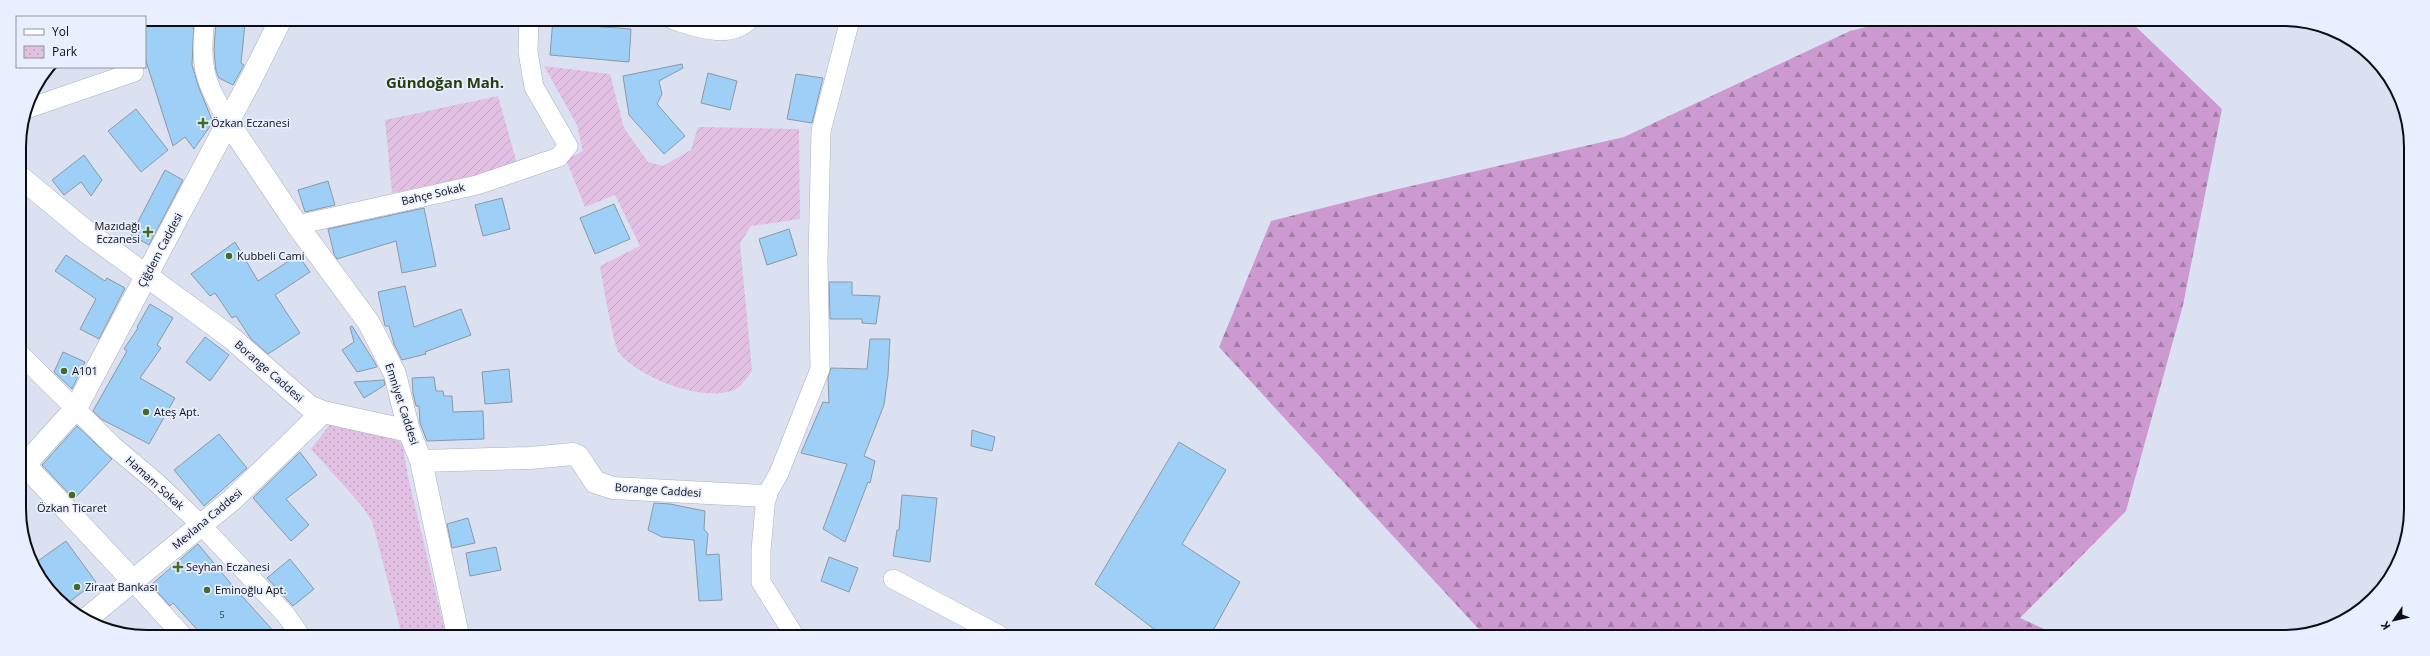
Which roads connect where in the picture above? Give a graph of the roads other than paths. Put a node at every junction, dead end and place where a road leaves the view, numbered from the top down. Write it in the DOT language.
graph roads {
  1 [pos="204,26"];
  2 [pos="277,26"];
  3 [pos="529,26"];
  4 [pos="695,26"];
  5 [pos="738,26"];
  6 [pos="848,26"];
  7 [pos="134,72"];
  8 [pos="33,107"];
  9 [pos="228,122"];
  10 [pos="26,184"];
  11 [pos="297,225"];
  12 [pos="146,276"];
  13 [pos="26,360"];
  14 [pos="76,408"];
  15 [pos="323,412"];
  16 [pos="409,431"];
  17 [pos="421,461"];
  18 [pos="26,464"];
  19 [pos="26,470"];
  20 [pos="766,496"];
  21 [pos="201,525"];
  22 [pos="893,579"];
  23 [pos="133,581"];
  24 [pos="90,616"];
  25 [pos="177,630"];
  26 [pos="296,630"];
  27 [pos="457,630"];
  28 [pos="791,630"];
  29 [pos="990,630"];
  1 -- 9 [label="street"];
  2 -- 9 [label="street, Çiğdem Caddesi"];
  3 -- 11 [label="street, Bahçe Sokak"];
  4 -- 5 [label="street"];
  6 -- 20 [label="street"];
  7 -- 8 [label="street"];
  9 -- 11 [label="street, Emniyet Caddesi"];
  9 -- 12 [label="street, Çiğdem Caddesi"];
  10 -- 12 [label="street, Borange Caddesi"];
  11 -- 16 [label="street, Emniyet Caddesi"];
  12 -- 14 [label="street, Çiğdem Caddesi"];
  12 -- 15 [label="street, Borange Caddesi"];
  13 -- 14 [label="street, Hamam Sokak"];
  14 -- 18 [label="street, Çiğdem Caddesi"];
  14 -- 21 [label="street, Hamam Sokak"];
  15 -- 16 [label="street, Borange Caddesi"];
  15 -- 21 [label="street, Mevlana Caddesi"];
  16 -- 17 [label="street, Emniyet Caddesi"];
  17 -- 20 [label="street, Borange Caddesi"];
  17 -- 27 [label="street, Emniyet Caddesi"];
  19 -- 23 [label="street"];
  20 -- 28 [label="street"];
  21 -- 23 [label="street, Mevlana Caddesi"];
  21 -- 26 [label="street, Hamam Sokak"];
  22 -- 29 [label="street"];
  23 -- 24 [label="street, Mevlana Caddesi"];
  23 -- 25 [label="street"];
}
